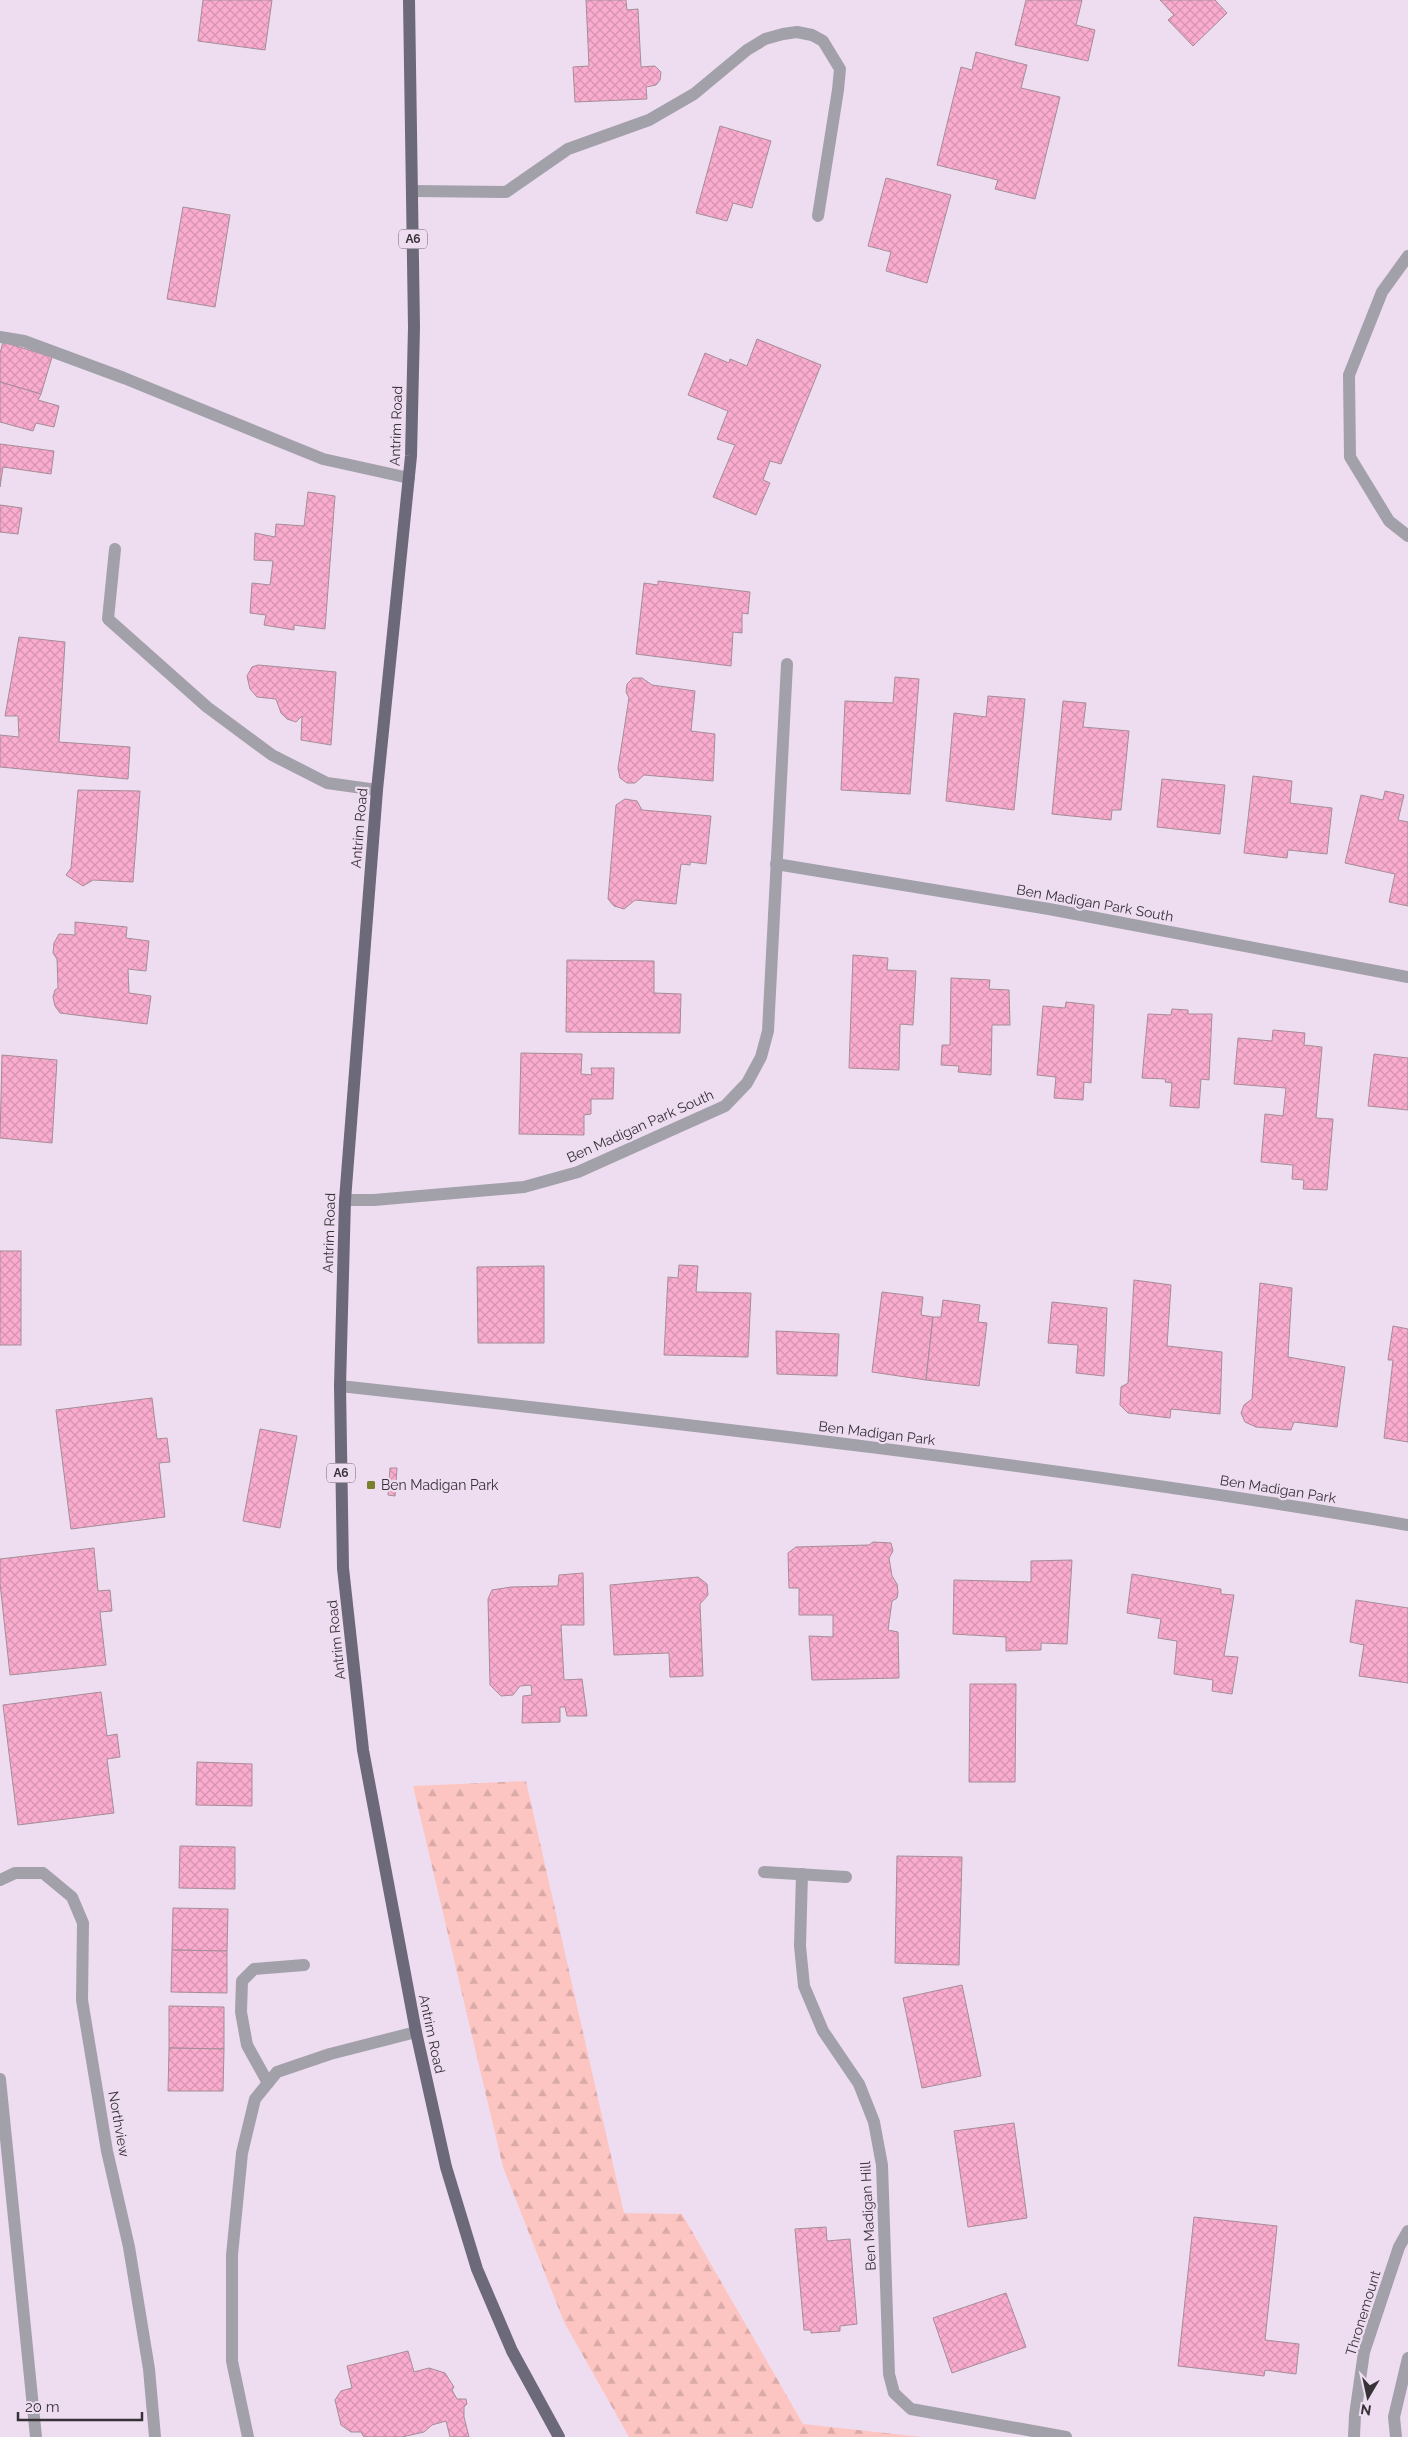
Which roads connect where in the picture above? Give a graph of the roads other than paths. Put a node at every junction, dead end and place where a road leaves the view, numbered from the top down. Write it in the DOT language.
graph roads {
  1 [pos="409,0"];
  2 [pos="412,191"];
  3 [pos="818,216"];
  4 [pos="1408,256"];
  5 [pos="0,337"];
  6 [pos="409,478"];
  7 [pos="1408,536"];
  8 [pos="115,549"];
  9 [pos="787,664"];
  10 [pos="378,790"];
  11 [pos="776,864"];
  12 [pos="1408,977"];
  13 [pos="345,1200"];
  14 [pos="340,1386"];
  15 [pos="1408,1525"];
  16 [pos="764,1872"];
  17 [pos="802,1874"];
  18 [pos="846,1877"];
  19 [pos="0,1879"];
  20 [pos="304,1965"];
  21 [pos="416,2032"];
  22 [pos="0,2079"];
  23 [pos="268,2083"];
  24 [pos="1408,2231"];
  25 [pos="1408,2358"];
  26 [pos="36,2437"];
  27 [pos="155,2437"];
  28 [pos="248,2437"];
  29 [pos="559,2437"];
  30 [pos="1066,2437"];
  31 [pos="1354,2437"];
  32 [pos="1396,2437"];
  1 -- 2 [label="main road, Antrim Road / A6"];
  2 -- 3 [label="street"];
  2 -- 6 [label="main road, Antrim Road / A6"];
  4 -- 7 [label="street"];
  5 -- 6 [label="street"];
  6 -- 10 [label="main road, Antrim Road / A6"];
  8 -- 10 [label="street"];
  9 -- 11 [label="street, Ben Madigan Park South"];
  10 -- 13 [label="main road, Antrim Road / A6"];
  11 -- 12 [label="street, Ben Madigan Park South"];
  11 -- 13 [label="street, Ben Madigan Park South"];
  13 -- 14 [label="main road, Antrim Road / A6"];
  14 -- 15 [label="street, Ben Madigan Park"];
  14 -- 21 [label="main road, Antrim Road / A6"];
  16 -- 17 [label="street"];
  17 -- 18 [label="street"];
  17 -- 30 [label="street, Ben Madigan Hill"];
  19 -- 27 [label="street, Northview"];
  20 -- 23 [label="street"];
  21 -- 23 [label="street"];
  21 -- 29 [label="main road, Antrim Road / A6"];
  22 -- 26 [label="street"];
  23 -- 28 [label="street"];
  24 -- 31 [label="street, Thronemount"];
  25 -- 32 [label="street"];
}
